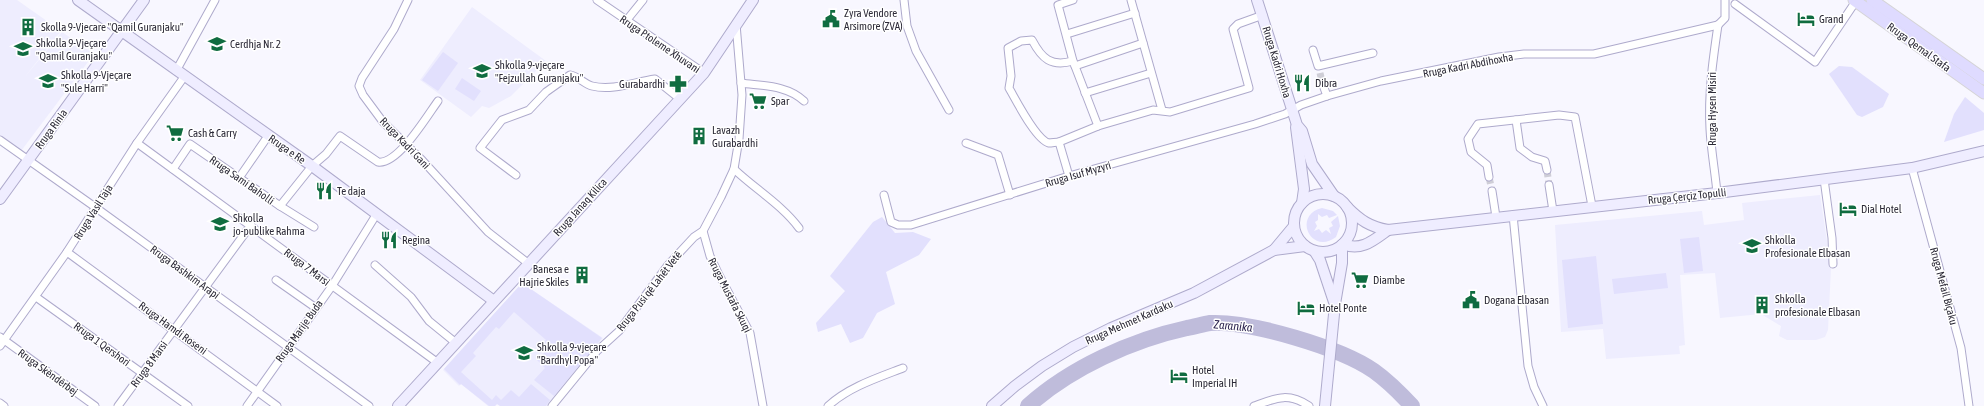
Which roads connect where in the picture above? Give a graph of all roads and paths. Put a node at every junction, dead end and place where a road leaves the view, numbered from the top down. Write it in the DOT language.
graph roads {
  1 [pos="78,0"];
  2 [pos="144,0"];
  3 [pos="215,0"];
  4 [pos="408,0"];
  5 [pos="597,0"];
  6 [pos="643,0"];
  7 [pos="753,0"];
  8 [pos="904,0"];
  9 [pos="1073,0"];
  10 [pos="1131,0"];
  11 [pos="1257,0"];
  12 [pos="1725,0"];
  13 [pos="1855,0"];
  14 [pos="1872,0"];
  15 [pos="1736,4"];
  16 [pos="1135,12"];
  17 [pos="1263,15"];
  18 [pos="626,21"];
  19 [pos="736,24"];
  20 [pos="1718,25"];
  21 [pos="121,31"];
  22 [pos="1066,34"];
  23 [pos="1143,44"];
  24 [pos="1313,50"];
  25 [pos="1373,53"];
  26 [pos="1074,64"];
  27 [pos="1151,73"];
  28 [pos="180,74"];
  29 [pos="704,74"];
  30 [pos="1984,79"];
  31 [pos="741,82"];
  32 [pos="1323,85"];
  33 [pos="1085,93"];
  34 [pos="1984,93"];
  35 [pos="1326,96"];
  36 [pos="680,99"];
  37 [pos="804,100"];
  38 [pos="438,101"];
  39 [pos="949,110"];
  40 [pos="1162,110"];
  41 [pos="1292,111"];
  42 [pos="1516,120"];
  43 [pos="1297,125"];
  44 [pos="1098,126"];
  45 [pos="268,136"];
  46 [pos="0,140"];
  47 [pos="1058,142"];
  48 [pos="137,143"];
  49 [pos="966,144"];
  50 [pos="406,145"];
  51 [pos="1984,151"];
  52 [pos="28,160"];
  53 [pos="312,166"];
  54 [pos="1912,168"];
  55 [pos="173,169"];
  56 [pos="734,169"];
  57 [pos="1547,170"];
  58 [pos="516,176"];
  59 [pos="1069,176"];
  60 [pos="1490,177"];
  61 [pos="239,178"];
  62 [pos="1824,179"];
  63 [pos="1549,185"];
  64 [pos="1492,191"];
  65 [pos="1717,193"];
  66 [pos="884,195"];
  67 [pos="1010,195"];
  68 [pos="1334,196"];
  69 [pos="0,199"];
  70 [pos="1302,203"];
  71 [pos="280,206"];
  72 [pos="1592,206"];
  73 [pos="95,207"];
  74 [pos="1347,207"];
  75 [pos="1553,211"];
  76 [pos="376,214"];
  77 [pos="1513,215"];
  78 [pos="1496,217"];
  79 [pos="251,225"];
  80 [pos="1294,226"];
  81 [pos="314,227"];
  82 [pos="799,228"];
  83 [pos="1388,230"];
  84 [pos="703,231"];
  85 [pos="1343,244"];
  86 [pos="1367,245"];
  87 [pos="1305,246"];
  88 [pos="1274,250"];
  89 [pos="67,252"];
  90 [pos="1315,252"];
  91 [pos="1342,263"];
  92 [pos="529,264"];
  93 [pos="1833,264"];
  94 [pos="374,265"];
  95 [pos="276,280"];
  96 [pos="205,286"];
  97 [pos="332,286"];
  98 [pos="36,297"];
  99 [pos="494,301"];
  100 [pos="1335,304"];
  101 [pos="316,308"];
  102 [pos="174,329"];
  103 [pos="1,341"];
  104 [pos="456,343"];
  105 [pos="287,348"];
  106 [pos="438,362"];
  107 [pos="903,368"];
  108 [pos="142,374"];
  109 [pos="258,391"];
  110 [pos="1325,402"];
  111 [pos="0,403"];
  112 [pos="4,406"];
  113 [pos="95,406"];
  114 [pos="118,406"];
  115 [pos="188,406"];
  116 [pos="247,406"];
  117 [pos="277,406"];
  118 [pos="369,406"];
  119 [pos="398,406"];
  120 [pos="552,406"];
  121 [pos="763,406"];
  122 [pos="828,406"];
  123 [pos="992,406"];
  124 [pos="1254,406"];
  125 [pos="1309,406"];
  126 [pos="1543,406"];
  127 [pos="1969,406"];
  1 -- 21 [label="main road, Rruga e Re"];
  2 -- 21 [label="main road, Rruga Rinia"];
  3 -- 28 [label="street, Rruga Vasil Taja"];
  4 -- 50 [label="street, Rruga Kadri Gani"];
  5 -- 18 [label="street, Rruga Ptoleme Xhuvani"];
  6 -- 18 [label="street"];
  7 -- 19 [label="main road, Rruga Janaq Kilica"];
  8 -- 39 [label="street"];
  9 -- 22 [label="street"];
  10 -- 16 [label="street"];
  11 -- 17 [label="main road, Rruga Kadri Hoxha"];
  12 -- 20 [label="street, Rruga Hysen Misiri"];
  13 -- 15 [label="street"];
  13 -- 34 [label="main road, Rruga Qemal Stafa"];
  14 -- 30 [label="main road, Rruga Qemal Stafa"];
  16 -- 22 [label="street"];
  16 -- 23 [label="street"];
  17 -- 40 [label="street"];
  17 -- 41 [label="main road, Rruga Kadri Hoxha"];
  18 -- 29 [label="street, Rruga Ptoleme Xhuvani"];
  19 -- 29 [label="main road, Rruga Janaq Kilica"];
  19 -- 31 [label="street, Rruga Pusi që Lahët Vetë"];
  20 -- 35 [label="street, Rruga Kadri Abdihoxha"];
  20 -- 65 [label="street, Rruga Hysen Misiri"];
  21 -- 28 [label="main road, Rruga e Re"];
  21 -- 52 [label="main road, Rruga Rinia"];
  22 -- 26 [label="street"];
  23 -- 26 [label="street"];
  23 -- 27 [label="street"];
  24 -- 25 [label="street"];
  26 -- 33 [label="street"];
  26 -- 47 [label="street"];
  27 -- 33 [label="street"];
  27 -- 40 [label="street"];
  28 -- 45 [label="main road, Rruga e Re"];
  28 -- 48 [label="street, Rruga Vasil Taja"];
  29 -- 36 [label="main road, Rruga Janaq Kilica"];
  31 -- 37 [label="street"];
  31 -- 56 [label="street, Rruga Pusi që Lahët Vetë"];
  32 -- 35 [label="street"];
  33 -- 44 [label="street"];
  35 -- 41 [label="street, Rruga Kadri Abdihoxha"];
  36 -- 58 [label="street"];
  36 -- 92 [label="main road, Rruga Janaq Kilica"];
  38 -- 50 [label="street"];
  40 -- 44 [label="street"];
  41 -- 43 [label="main road, Rruga Kadri Hoxha"];
  41 -- 59 [label="street, Rruga Isuf Myzyri"];
  42 -- 57 [label="street"];
  42 -- 60 [label="street"];
  42 -- 72 [label="street"];
  43 -- 68 [label="main road, Rruga Kadri Hoxha"];
  43 -- 70 [label="main road, Rruga Kadri Hoxha"];
  44 -- 47 [label="street"];
  45 -- 53 [label="main road, Rruga e Re"];
  45 -- 61 [label="street"];
  46 -- 52 [label="street, Rruga Bashkim Arapi"];
  47 -- 59 [label="street"];
  48 -- 55 [label="street, Rruga 7 Marsi"];
  48 -- 73 [label="street, Rruga Vasil Taja"];
  49 -- 67 [label="street"];
  50 -- 53 [label="street"];
  50 -- 92 [label="street, Rruga Kadri Gani"];
  51 -- 54 [label="main road, Rruga Çerçiz Topulli"];
  52 -- 69 [label="main road, Rruga Rinia"];
  52 -- 73 [label="street, Rruga Bashkim Arapi"];
  53 -- 71 [label="street"];
  53 -- 76 [label="main road, Rruga e Re"];
  54 -- 62 [label="main road, Rruga Çerçiz Topulli"];
  54 -- 127 [label="street, Rruga Mefail Biçaku"];
  55 -- 61 [label="street, Rruga Sami Baholli"];
  55 -- 79 [label="street, Rruga 7 Marsi"];
  56 -- 82 [label="street"];
  56 -- 84 [label="street, Rruga Pusi që Lahët Vetë"];
  59 -- 67 [label="street, Rruga Isuf Myzyri"];
  61 -- 71 [label="street, Rruga Sami Baholli"];
  62 -- 65 [label="main road, Rruga Çerçiz Topulli"];
  62 -- 93 [label="street"];
  63 -- 75 [label="street"];
  64 -- 78 [label="street"];
  65 -- 72 [label="main road, Rruga Çerçiz Topulli"];
  66 -- 67 [label="street, Rruga Isuf Myzyri"];
  68 -- 70 [label="main road"];
  68 -- 74 [label="main road"];
  70 -- 80 [label="main road"];
  71 -- 81 [label="street, Rruga Sami Baholli"];
  72 -- 75 [label="main road, Rruga Çerçiz Topulli"];
  73 -- 89 [label="street, Rruga Vasil Taja"];
  73 -- 96 [label="street, Rruga Bashkim Arapi"];
  74 -- 83 [label="main road"];
  74 -- 85 [label="main road"];
  75 -- 77 [label="main road, Rruga Çerçiz Topulli"];
  76 -- 97 [label="street, Rruga Marije Buda"];
  76 -- 99 [label="main road, Rruga e Re"];
  77 -- 78 [label="main road, Rruga Çerçiz Topulli"];
  77 -- 126 [label="street"];
  78 -- 83 [label="main road, Rruga Çerçiz Topulli"];
  79 -- 96 [label="street, Rruga 8 Marsi"];
  79 -- 97 [label="street, Rruga 7 Marsi"];
  80 -- 87 [label="main road"];
  80 -- 88 [label="main road, Rruga Mehmet Kardaku"];
  83 -- 86 [label="main road"];
  84 -- 120 [label="street, Rruga Pusi që Lahët Vetë"];
  84 -- 121 [label="street, Rruga Mustafa Skuqi"];
  85 -- 86 [label="main road"];
  85 -- 90 [label="main road"];
  85 -- 91 [label="main road"];
  86 -- 91 [label="main road"];
  87 -- 88 [label="main road, Rruga Mehmet Kardaku"];
  87 -- 90 [label="main road"];
  88 -- 123 [label="main road, Rruga Mehmet Kardaku"];
  89 -- 98 [label="street, Rruga Vasil Taja"];
  89 -- 102 [label="street, Rruga Hamdi Roseni"];
  90 -- 100 [label="main road"];
  91 -- 100 [label="main road"];
  92 -- 99 [label="main road, Rruga Janaq Kilica"];
  94 -- 104 [label="street"];
  95 -- 101 [label="street"];
  96 -- 102 [label="street, Rruga 8 Marsi"];
  96 -- 105 [label="street, Rruga Bashkim Arapi"];
  97 -- 101 [label="street, Rruga Marije Buda"];
  97 -- 106 [label="street, Rruga 7 Marsi"];
  98 -- 103 [label="street, Rruga Vasil Taja"];
  98 -- 108 [label="street, Rruga 1 Qershori"];
  99 -- 104 [label="main road, Rruga Janaq Kilica"];
  100 -- 110 [label="main road"];
  101 -- 105 [label="street, Rruga Marije Buda"];
  102 -- 108 [label="street, Rruga 8 Marsi"];
  102 -- 109 [label="street, Rruga Hamdi Roseni"];
  103 -- 113 [label="street, Rruga Skëndërbej"];
  104 -- 106 [label="main road, Rruga Janaq Kilica"];
  105 -- 109 [label="street, Rruga Marije Buda"];
  105 -- 118 [label="street, Rruga Bashkim Arapi"];
  106 -- 119 [label="main road, Rruga Janaq Kilica"];
  107 -- 122 [label="street"];
  108 -- 114 [label="street, Rruga 8 Marsi"];
  108 -- 115 [label="street, Rruga 1 Qershori"];
  109 -- 116 [label="street, Rruga Marije Buda"];
  109 -- 117 [label="street, Rruga Hamdi Roseni"];
  111 -- 112 [label="street"];
  124 -- 125 [label="street"];
}
